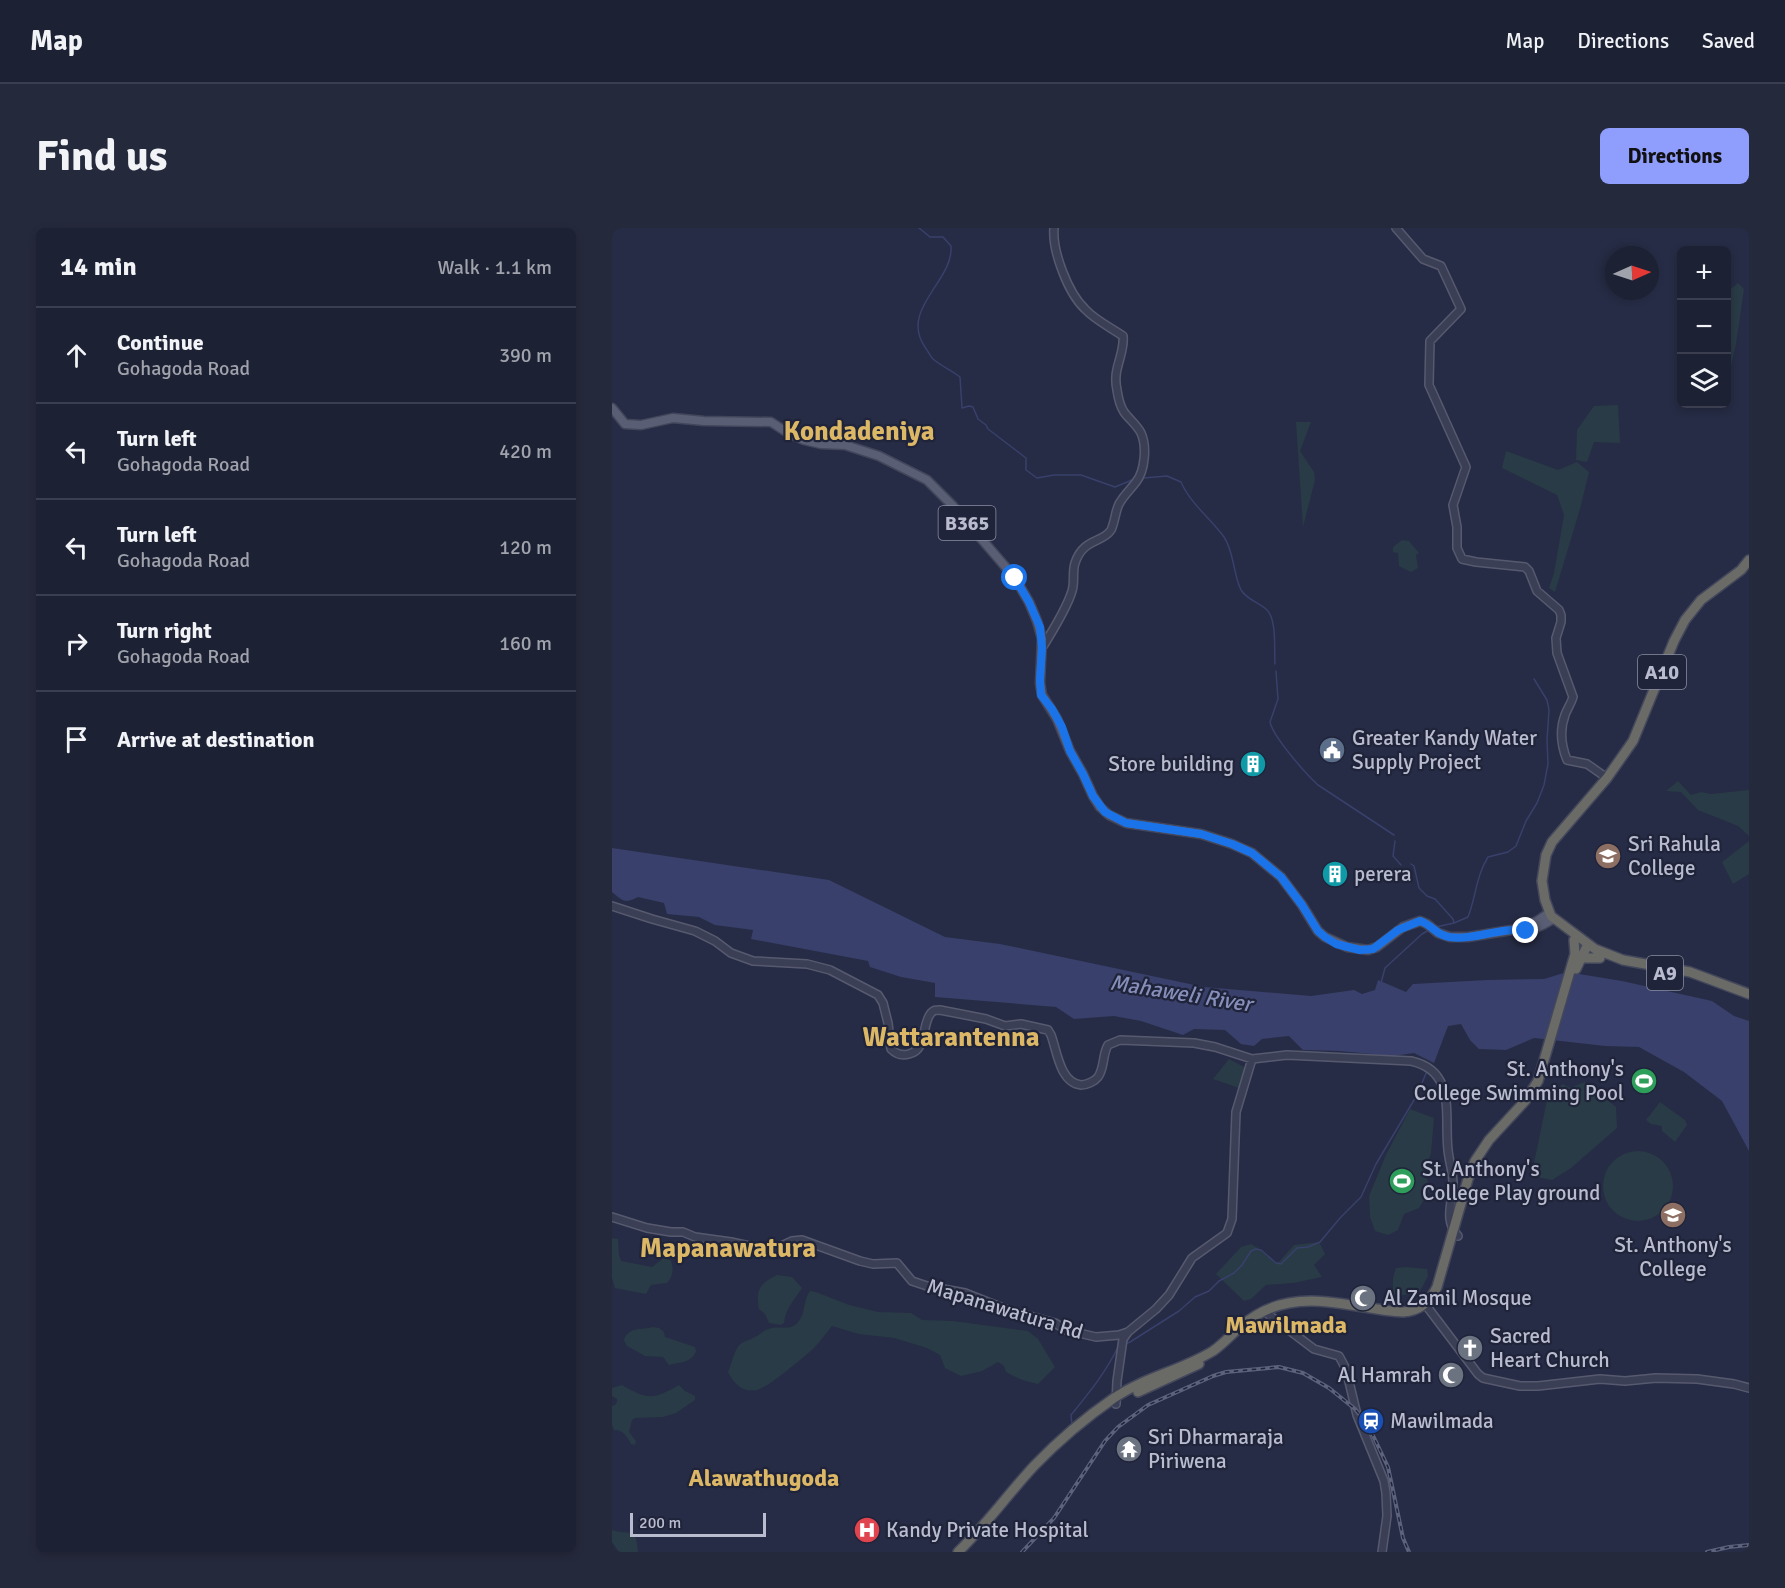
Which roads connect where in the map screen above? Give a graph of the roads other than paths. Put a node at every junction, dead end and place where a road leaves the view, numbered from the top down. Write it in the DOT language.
graph roads {
  1 [pos="1054,228"];
  2 [pos="1396,228"];
  3 [pos="612,408"];
  4 [pos="1749,560"];
  5 [pos="1042,648"];
  6 [pos="1607,778"];
  7 [pos="612,906"];
  8 [pos="1549,917"];
  9 [pos="1580,952"];
  10 [pos="1749,994"];
  11 [pos="1749,1000"];
  12 [pos="1252,1059"];
  13 [pos="612,1217"];
  14 [pos="1456,1233"];
  15 [pos="1426,1306"];
  16 [pos="1268,1313"];
  17 [pos="1128,1332"];
  18 [pos="1749,1388"];
  19 [pos="1116,1401"];
  20 [pos="958,1552"];
  21 [pos="966,1552"];
  22 [pos="1382,1552"];
  1 -- 5 [label="street"];
  2 -- 6 [label="street"];
  3 -- 5 [label="main road, B365"];
  4 -- 6 [label="highway, A10"];
  5 -- 8 [label="main road, B365"];
  6 -- 8 [label="highway, A10"];
  7 -- 12 [label="street"];
  8 -- 9 [label="highway"];
  9 -- 10 [label="highway, A9"];
  9 -- 11 [label="highway, A9"];
  9 -- 14 [label="highway"];
  12 -- 14 [label="street"];
  12 -- 17 [label="street"];
  13 -- 17 [label="street, Mapanawatura Rd"];
  14 -- 15 [label="highway"];
  15 -- 16 [label="highway"];
  15 -- 18 [label="street"];
  16 -- 19 [label="highway"];
  16 -- 22 [label="street"];
  17 -- 19 [label="street"];
  19 -- 20 [label="highway"];
  19 -- 21 [label="highway"];
}
